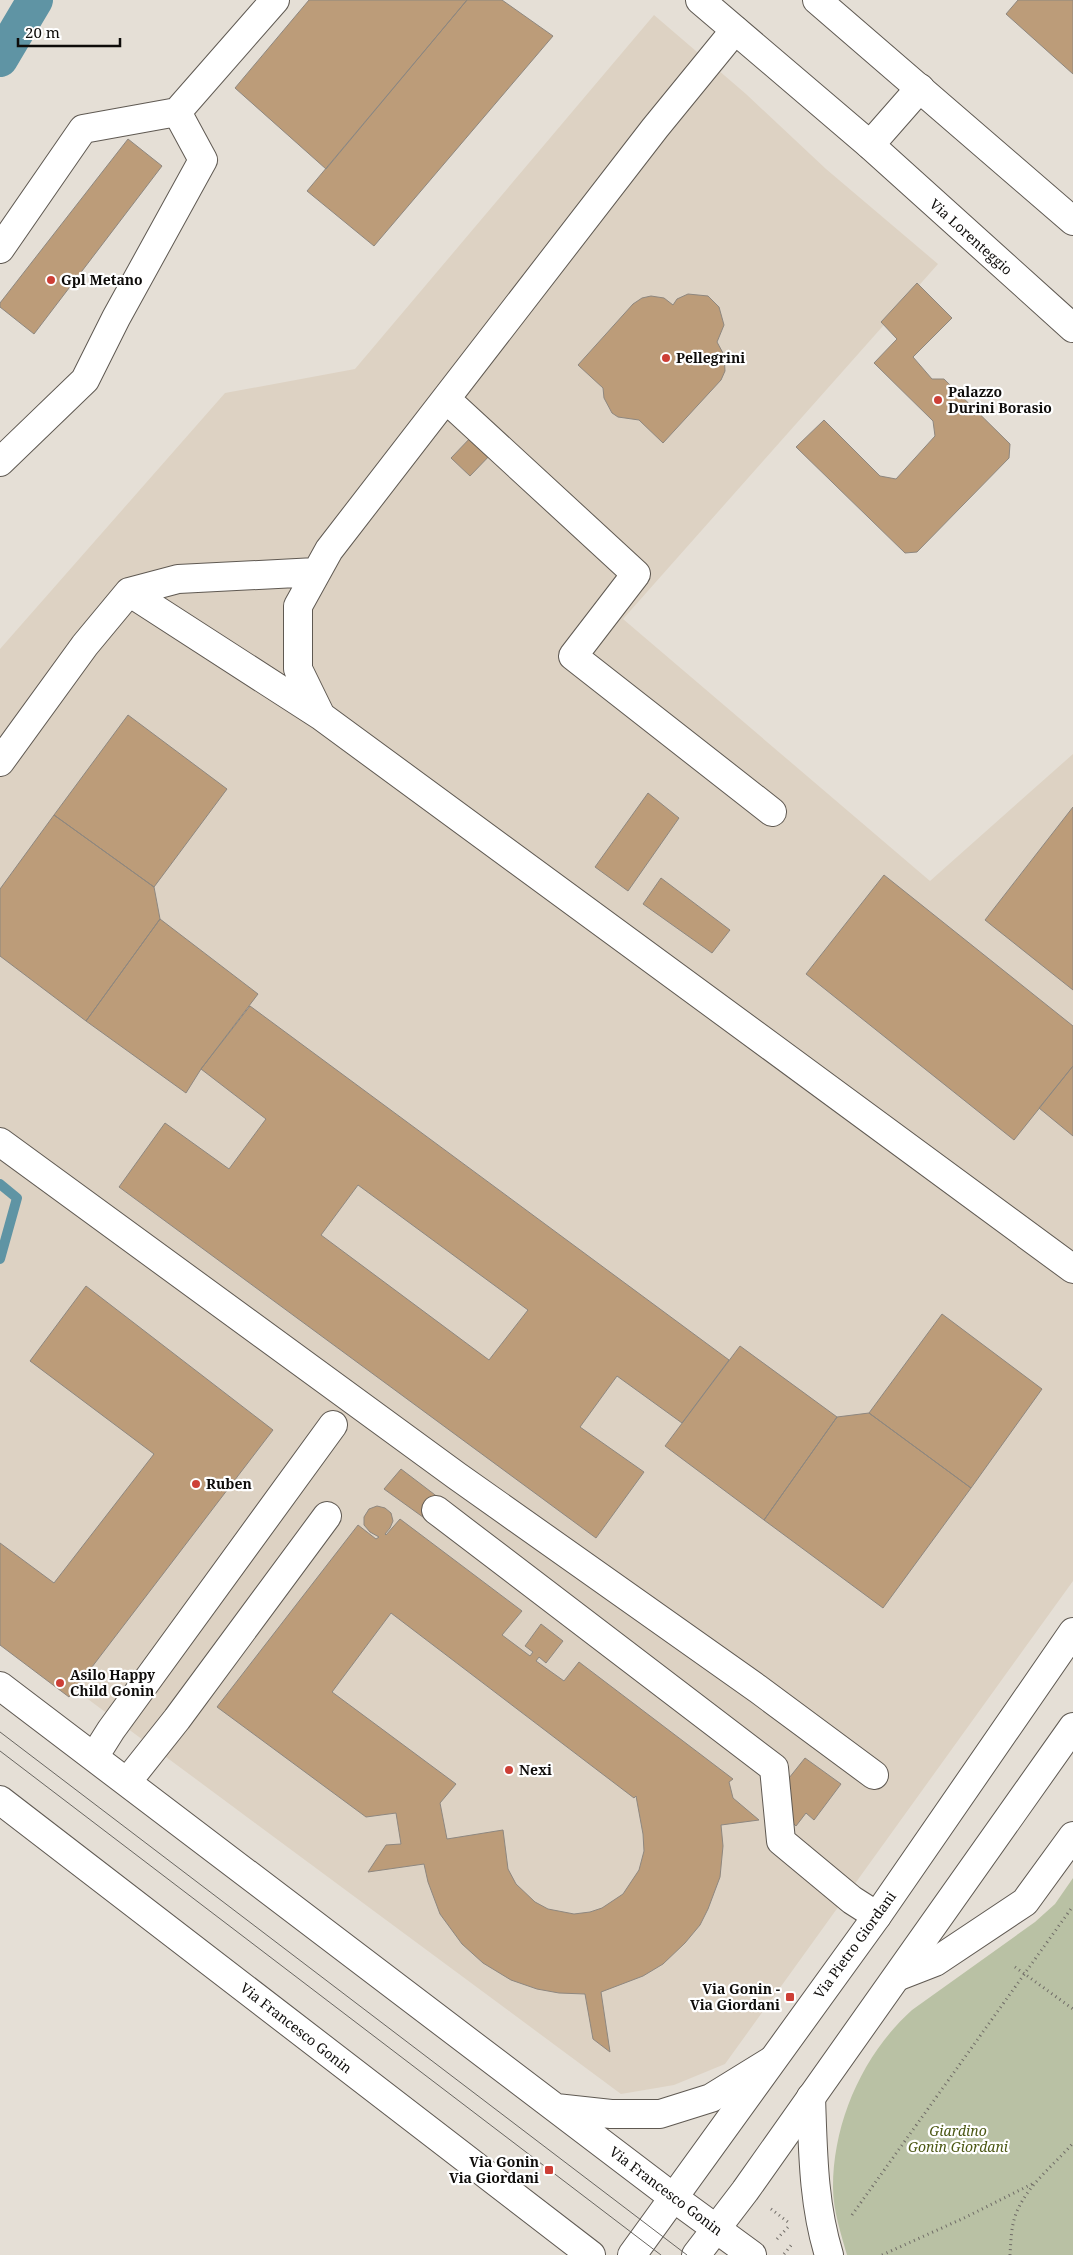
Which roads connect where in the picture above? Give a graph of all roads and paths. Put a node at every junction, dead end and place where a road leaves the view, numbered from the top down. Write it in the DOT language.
graph roads {
  1 [pos="275,0"];
  2 [pos="700,0"];
  3 [pos="817,0"];
  4 [pos="735,30"];
  5 [pos="920,88"];
  6 [pos="177,112"];
  7 [pos="870,145"];
  8 [pos="1073,221"];
  9 [pos="0,249"];
  10 [pos="1073,328"];
  11 [pos="446,399"];
  12 [pos="0,462"];
  13 [pos="316,572"];
  14 [pos="129,592"];
  15 [pos="321,716"];
  16 [pos="0,762"];
  17 [pos="772,812"];
  18 [pos="0,1142"];
  19 [pos="1073,1269"];
  20 [pos="333,1425"];
  21 [pos="436,1510"];
  22 [pos="327,1516"];
  23 [pos="1073,1632"];
  24 [pos="0,1686"];
  25 [pos="1073,1727"];
  26 [pos="94,1757"];
  27 [pos="874,1774"];
  28 [pos="126,1782"];
  29 [pos="0,1800"];
  30 [pos="1073,1836"];
  31 [pos="1073,1906"];
  32 [pos="877,1916"];
  33 [pos="1015,1967"];
  34 [pos="1025,1974"];
  35 [pos="899,1976"];
  36 [pos="1073,2009"];
  37 [pos="771,2061"];
  38 [pos="811,2098"];
  39 [pos="556,2108"];
  40 [pos="1073,2143"];
  41 [pos="1034,2183"];
  42 [pos="674,2198"];
  43 [pos="766,2206"];
  44 [pos="852,2215"];
  45 [pos="717,2229"];
  46 [pos="796,2229"];
  47 [pos="591,2255"];
  48 [pos="632,2255"];
  49 [pos="696,2255"];
  50 [pos="752,2255"];
  51 [pos="829,2255"];
  52 [pos="882,2255"];
  53 [pos="1010,2255"];
  1 -- 6 [label="main road"];
  2 -- 4 [label="main road, Via Lorenteggio"];
  3 -- 5 [label="main road"];
  4 -- 7 [label="main road, Via Lorenteggio"];
  4 -- 11 [label="main road"];
  5 -- 7 [label="main road"];
  5 -- 8 [label="main road"];
  6 -- 9 [label="main road"];
  6 -- 12 [label="main road"];
  7 -- 10 [label="main road, Via Lorenteggio"];
  11 -- 13 [label="main road"];
  11 -- 17 [label="main road"];
  13 -- 14 [label="main road"];
  13 -- 15 [label="main road"];
  14 -- 15 [label="main road"];
  14 -- 16 [label="main road"];
  15 -- 19 [label="main road"];
  18 -- 27 [label="main road"];
  20 -- 26 [label="main road"];
  21 -- 32 [label="main road"];
  22 -- 28 [label="main road"];
  23 -- 32 [label="main road, Via Pietro Giordani"];
  24 -- 26 [label="main road, Via Francesco Gonin"];
  25 -- 35 [label="main road"];
  26 -- 28 [label="main road, Via Francesco Gonin"];
  28 -- 39 [label="main road, Via Francesco Gonin"];
  29 -- 47 [label="main road, Via Francesco Gonin"];
  30 -- 35 [label="main road"];
  31 -- 34 [label="path"];
  32 -- 37 [label="main road, Via Pietro Giordani"];
  33 -- 34 [label="path"];
  34 -- 36 [label="path"];
  34 -- 44 [label="path"];
  35 -- 38 [label="main road"];
  37 -- 39 [label="main road"];
  37 -- 42 [label="main road, Via Pietro Giordani"];
  38 -- 45 [label="main road"];
  38 -- 51 [label="main road"];
  39 -- 42 [label="main road, Via Francesco Gonin"];
  40 -- 41 [label="path"];
  41 -- 52 [label="path"];
  41 -- 53 [label="path"];
  42 -- 45 [label="main road, Via Francesco Gonin"];
  42 -- 48 [label="main road, Via Pietro Giordani"];
  43 -- 46 [label="path"];
  45 -- 49 [label="main road"];
  45 -- 50 [label="main road, Via Francesco Gonin"];
}
